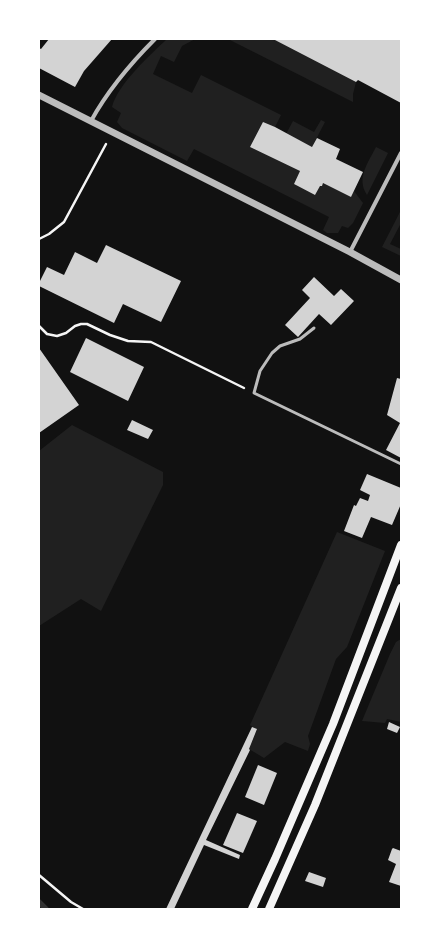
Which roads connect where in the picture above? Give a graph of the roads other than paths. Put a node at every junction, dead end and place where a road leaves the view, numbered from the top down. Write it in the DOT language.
graph roads {
  1 [pos="155,39"];
  2 [pos="39,95"];
  3 [pos="91,122"];
  4 [pos="401,153"];
  5 [pos="350,252"];
  6 [pos="401,280"];
  7 [pos="314,328"];
  8 [pos="401,464"];
  9 [pos="401,545"];
  10 [pos="401,588"];
  11 [pos="252,909"];
  12 [pos="269,909"];
  1 -- 3 [label="street"];
  2 -- 3 [label="street"];
  3 -- 5 [label="street"];
  4 -- 5 [label="street"];
  5 -- 6 [label="street"];
  7 -- 8 [label="lane"];
  9 -- 11 [label="main road"];
  10 -- 12 [label="main road"];
}
